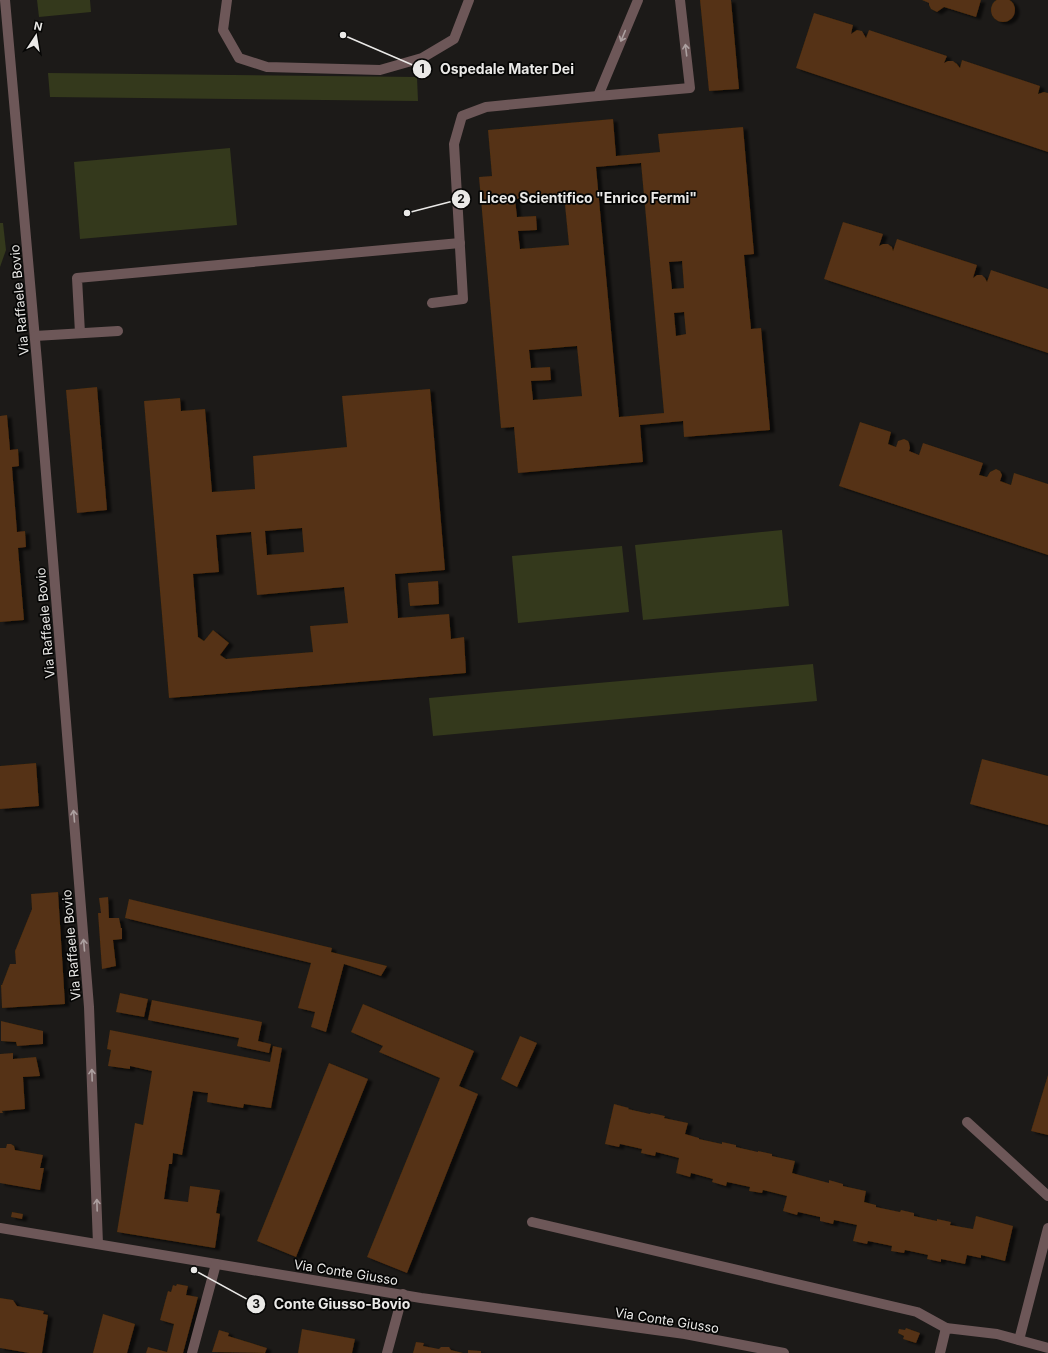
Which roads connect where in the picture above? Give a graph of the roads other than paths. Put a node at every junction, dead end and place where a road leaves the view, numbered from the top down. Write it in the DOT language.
graph roads {
  1 [pos="5,0"];
  2 [pos="227,0"];
  3 [pos="468,0"];
  4 [pos="638,0"];
  5 [pos="680,0"];
  6 [pos="598,96"];
  7 [pos="460,243"];
  8 [pos="432,303"];
  9 [pos="118,331"];
  10 [pos="80,333"];
  11 [pos="35,336"];
  12 [pos="967,1122"];
  13 [pos="1048,1196"];
  14 [pos="532,1222"];
  15 [pos="0,1228"];
  16 [pos="1048,1228"];
  17 [pos="98,1244"];
  18 [pos="216,1264"];
  19 [pos="404,1294"];
  20 [pos="946,1328"];
  21 [pos="1019,1340"];
  22 [pos="1048,1348"];
  23 [pos="192,1353"];
  24 [pos="387,1353"];
  25 [pos="784,1353"];
  26 [pos="940,1353"];
  1 -- 11 [label="street, Via Raffaele Bovio"];
  2 -- 3 [label="street"];
  4 -- 6 [label="street, one-way"];
  6 -- 5 [label="street, one-way"];
  6 -- 7 [label="street"];
  7 -- 8 [label="street"];
  7 -- 10 [label="street"];
  9 -- 10 [label="street"];
  10 -- 11 [label="street"];
  17 -- 11 [label="street, Via Raffaele Bovio, one-way"];
  12 -- 13 [label="street"];
  14 -- 20 [label="street"];
  15 -- 17 [label="street, Via Conte Giusso"];
  16 -- 21 [label="street"];
  17 -- 18 [label="street, Via Conte Giusso"];
  18 -- 19 [label="street, Via Conte Giusso"];
  18 -- 23 [label="street"];
  19 -- 24 [label="street"];
  19 -- 25 [label="street, Via Conte Giusso"];
  20 -- 21 [label="street"];
  20 -- 26 [label="street"];
  21 -- 22 [label="street"];
}
